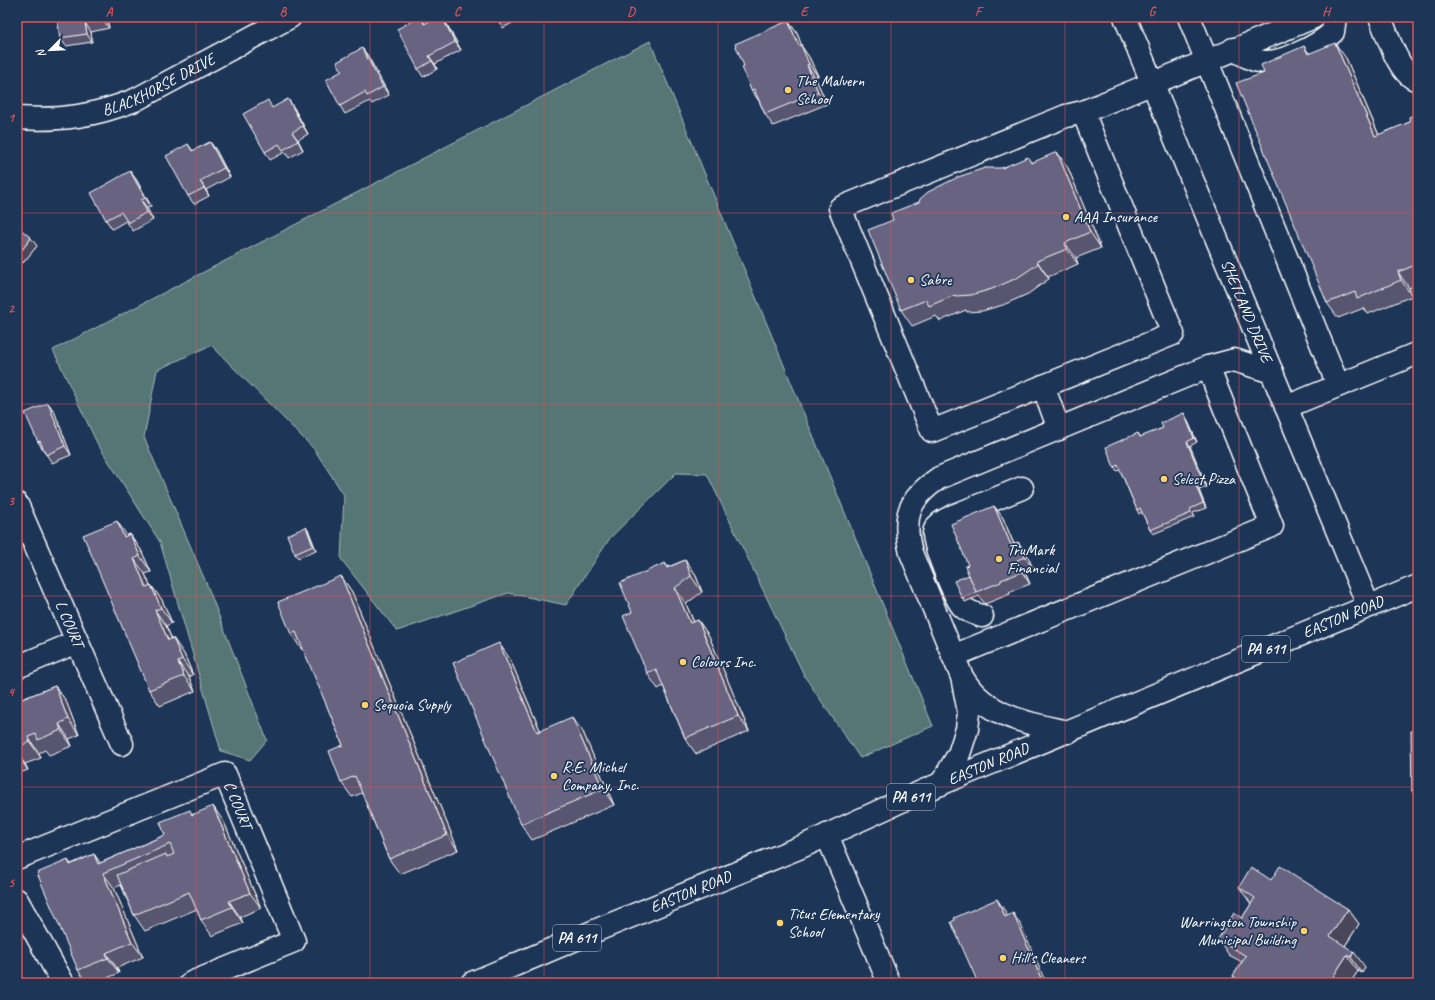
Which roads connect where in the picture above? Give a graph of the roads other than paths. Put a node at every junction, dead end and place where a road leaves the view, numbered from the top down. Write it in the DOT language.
graph roads {
  1 [pos="290,17"];
  2 [pos="1125,17"];
  3 [pos="1189,17"];
  4 [pos="1314,17"];
  5 [pos="1335,17"];
  6 [pos="1380,17"];
  7 [pos="1233,49"];
  8 [pos="1206,60"];
  9 [pos="1418,80"];
  10 [pos="1152,83"];
  11 [pos="1083,112"];
  12 [pos="17,118"];
  13 [pos="1418,353"];
  14 [pos="1208,367"];
  15 [pos="1272,372"];
  16 [pos="1338,385"];
  17 [pos="1043,386"];
  18 [pos="1286,407"];
  19 [pos="1060,429"];
  20 [pos="1022,488"];
  21 [pos="17,504"];
  22 [pos="950,518"];
  23 [pos="1418,586"];
  24 [pos="974,598"];
  25 [pos="1368,606"];
  26 [pos="995,639"];
  27 [pos="78,642"];
  28 [pos="953,656"];
  29 [pos="17,667"];
  30 [pos="962,677"];
  31 [pos="1068,732"];
  32 [pos="122,744"];
  33 [pos="942,784"];
  34 [pos="827,835"];
  35 [pos="17,858"];
  36 [pos="17,900"];
  37 [pos="63,983"];
  38 [pos="191,983"];
  39 [pos="472,983"];
  40 [pos="888,983"];
  1 -- 12 [label="main road, BLACKHORSE DRIVE"];
  2 -- 10 [label="main road, SHETLAND DRIVE"];
  3 -- 8 [label="main road"];
  4 -- 7 [label="main road"];
  5 -- 7 [label="main road"];
  6 -- 9 [label="main road"];
  7 -- 8 [label="main road"];
  8 -- 10 [label="main road"];
  8 -- 16 [label="main road"];
  10 -- 11 [label="main road"];
  10 -- 15 [label="main road, SHETLAND DRIVE"];
  11 -- 17 [label="main road"];
  11 -- 17 [label="main road"];
  13 -- 16 [label="main road"];
  14 -- 15 [label="main road"];
  14 -- 19 [label="main road"];
  14 -- 26 [label="main road"];
  15 -- 18 [label="main road, SHETLAND DRIVE"];
  16 -- 18 [label="main road"];
  17 -- 19 [label="main road"];
  18 -- 25 [label="main road, SHETLAND DRIVE"];
  19 -- 28 [label="main road"];
  20 -- 22 [label="main road"];
  21 -- 27 [label="main road, L COURT"];
  22 -- 24 [label="main road"];
  22 -- 24 [label="main road"];
  23 -- 25 [label="main road, EASTON ROAD / PA 611"];
  24 -- 26 [label="main road"];
  25 -- 31 [label="main road, EASTON ROAD / PA 611"];
  26 -- 28 [label="main road"];
  27 -- 29 [label="main road"];
  27 -- 32 [label="main road, L COURT"];
  28 -- 30 [label="main road"];
  30 -- 31 [label="main road"];
  30 -- 33 [label="main road"];
  31 -- 33 [label="main road, EASTON ROAD / PA 611"];
  33 -- 34 [label="main road, EASTON ROAD / PA 611"];
  34 -- 39 [label="main road, EASTON ROAD / PA 611"];
  34 -- 40 [label="main road"];
  35 -- 38 [label="main road, C COURT"];
  36 -- 37 [label="main road"];
}
